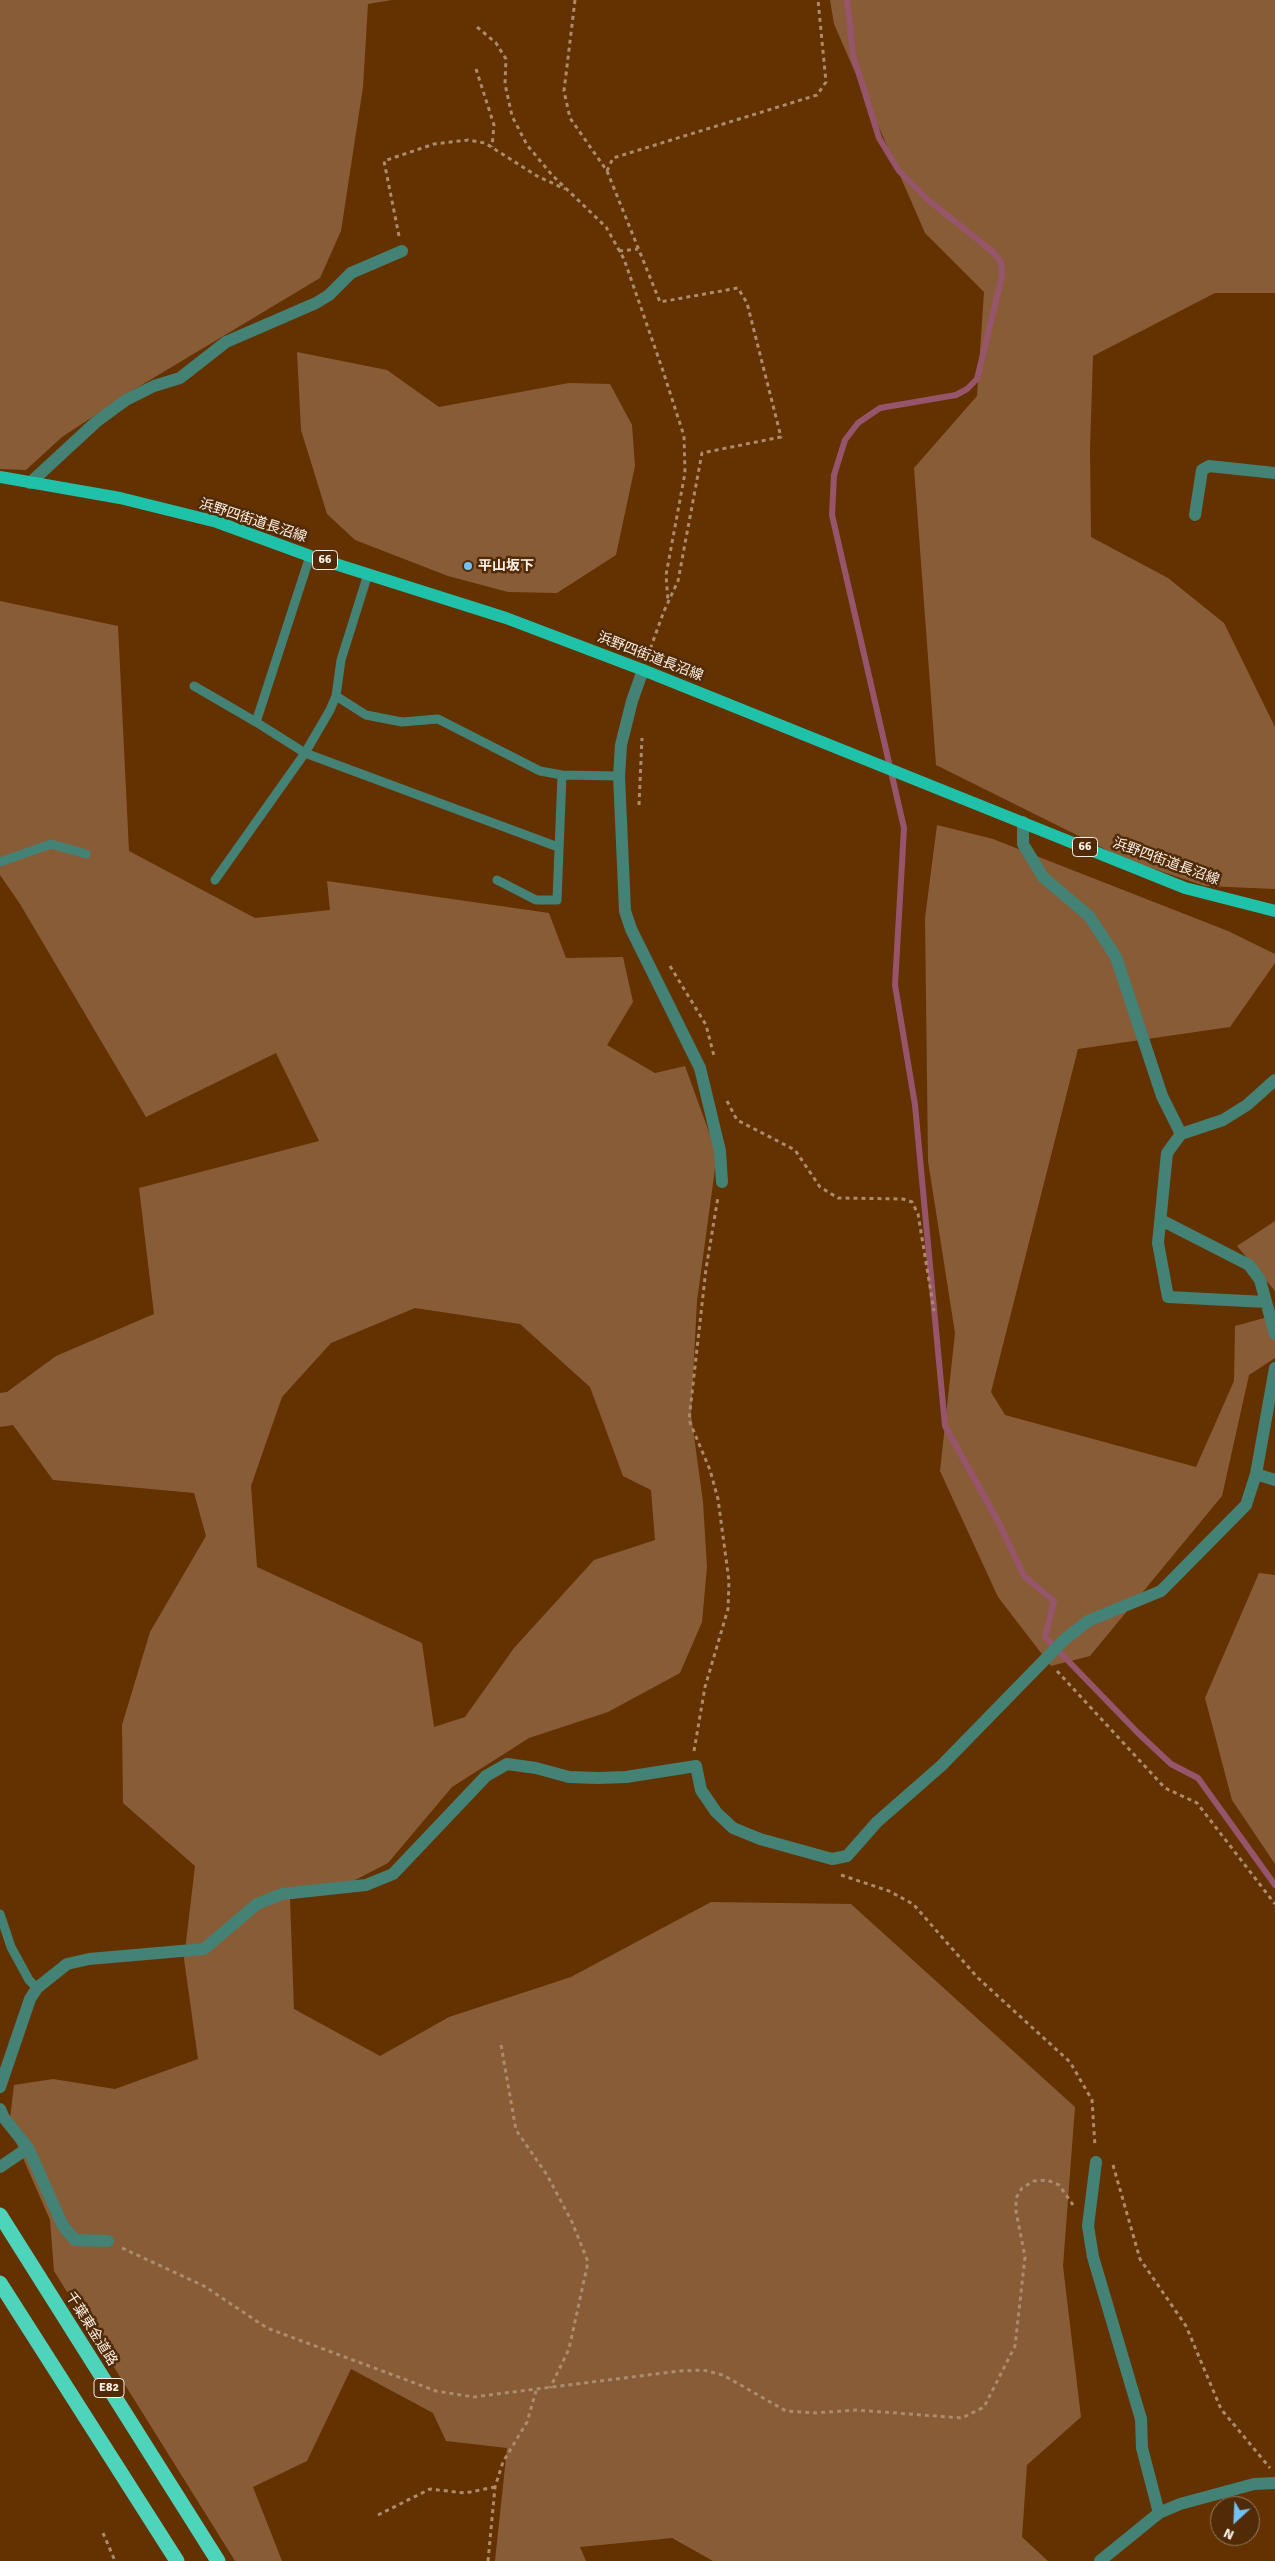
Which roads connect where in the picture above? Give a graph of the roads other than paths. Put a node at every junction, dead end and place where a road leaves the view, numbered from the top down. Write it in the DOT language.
graph roads {
  1 [pos="402,251"];
  2 [pos="1275,473"];
  3 [pos="0,477"];
  4 [pos="30,483"];
  5 [pos="1195,515"];
  6 [pos="310,556"];
  7 [pos="368,574"];
  8 [pos="643,670"];
  9 [pos="194,686"];
  10 [pos="336,696"];
  11 [pos="256,722"];
  12 [pos="305,753"];
  13 [pos="562,775"];
  14 [pos="619,776"];
  15 [pos="1023,822"];
  16 [pos="558,848"];
  17 [pos="86,854"];
  18 [pos="0,862"];
  19 [pos="215,880"];
  20 [pos="497,880"];
  21 [pos="1275,912"];
  22 [pos="1275,1080"];
  23 [pos="1181,1134"];
  24 [pos="722,1182"];
  25 [pos="1161,1220"];
  26 [pos="1266,1302"];
  27 [pos="1275,1334"];
  28 [pos="1275,1368"];
  29 [pos="1256,1474"];
  30 [pos="1275,1480"];
  31 [pos="0,1914"];
  32 [pos="37,1988"];
  33 [pos="0,2087"];
  34 [pos="0,2110"];
  35 [pos="28,2148"];
  36 [pos="1096,2162"];
  37 [pos="0,2166"];
  38 [pos="0,2215"];
  39 [pos="108,2241"];
  40 [pos="0,2283"];
  41 [pos="1275,2483"];
  42 [pos="1159,2513"];
  43 [pos="177,2561"];
  44 [pos="218,2561"];
  45 [pos="1100,2561"];
  1 -- 4 [label="street"];
  2 -- 5 [label="street"];
  3 -- 4 [label="main road, 浜野四街道長沼線 / 66"];
  4 -- 6 [label="main road, 浜野四街道長沼線 / 66"];
  6 -- 7 [label="main road, 浜野四街道長沼線 / 66"];
  6 -- 11 [label="lane"];
  7 -- 8 [label="main road, 浜野四街道長沼線 / 66"];
  7 -- 10 [label="lane"];
  8 -- 14 [label="street"];
  8 -- 15 [label="main road, 浜野四街道長沼線 / 66"];
  9 -- 11 [label="lane"];
  10 -- 12 [label="lane"];
  10 -- 13 [label="lane"];
  11 -- 12 [label="lane"];
  12 -- 16 [label="lane"];
  12 -- 19 [label="lane"];
  13 -- 14 [label="lane"];
  13 -- 16 [label="lane"];
  14 -- 24 [label="street"];
  15 -- 21 [label="main road, 浜野四街道長沼線 / 66"];
  15 -- 23 [label="street"];
  16 -- 20 [label="lane"];
  17 -- 18 [label="lane"];
  22 -- 23 [label="street"];
  23 -- 25 [label="street"];
  25 -- 26 [label="street"];
  25 -- 26 [label="street"];
  26 -- 27 [label="street"];
  28 -- 29 [label="street"];
  29 -- 30 [label="street"];
  29 -- 32 [label="street"];
  31 -- 32 [label="lane"];
  32 -- 33 [label="street"];
  34 -- 35 [label="street"];
  35 -- 37 [label="street"];
  35 -- 39 [label="street"];
  36 -- 42 [label="street"];
  38 -- 44 [label="highway, 千葉東金道路 / E82"];
  40 -- 43 [label="highway, E82"];
  41 -- 42 [label="street"];
  42 -- 45 [label="street"];
}
